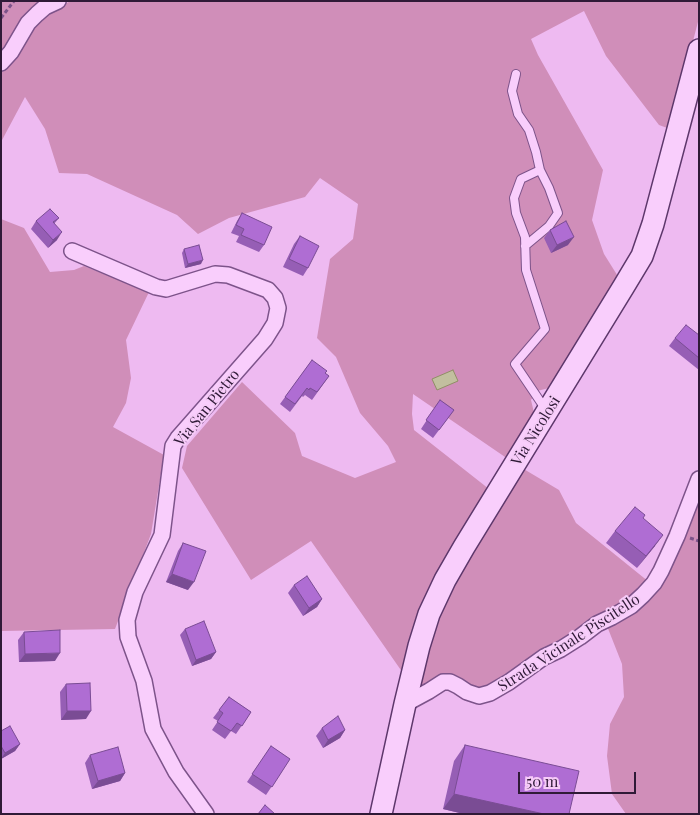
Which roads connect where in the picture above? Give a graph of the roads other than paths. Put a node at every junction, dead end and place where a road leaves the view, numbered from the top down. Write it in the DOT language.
graph roads {
  1 [pos="58,1"];
  2 [pos="699,50"];
  3 [pos="1,63"];
  4 [pos="516,74"];
  5 [pos="540,170"];
  6 [pos="526,246"];
  7 [pos="72,251"];
  8 [pos="548,411"];
  9 [pos="699,479"];
  10 [pos="405,704"];
  11 [pos="206,814"];
  12 [pos="381,814"];
  1 -- 3 [label="street"];
  2 -- 8 [label="main road, Via Nicolosi"];
  4 -- 5 [label="lane"];
  5 -- 6 [label="lane"];
  5 -- 6 [label="lane"];
  6 -- 8 [label="lane"];
  7 -- 11 [label="street, Via San Pietro"];
  8 -- 10 [label="main road, Via Nicolosi"];
  9 -- 10 [label="street, Strada Vicinale Piscitello"];
  10 -- 12 [label="main road, Via Nicolosi"];
}
